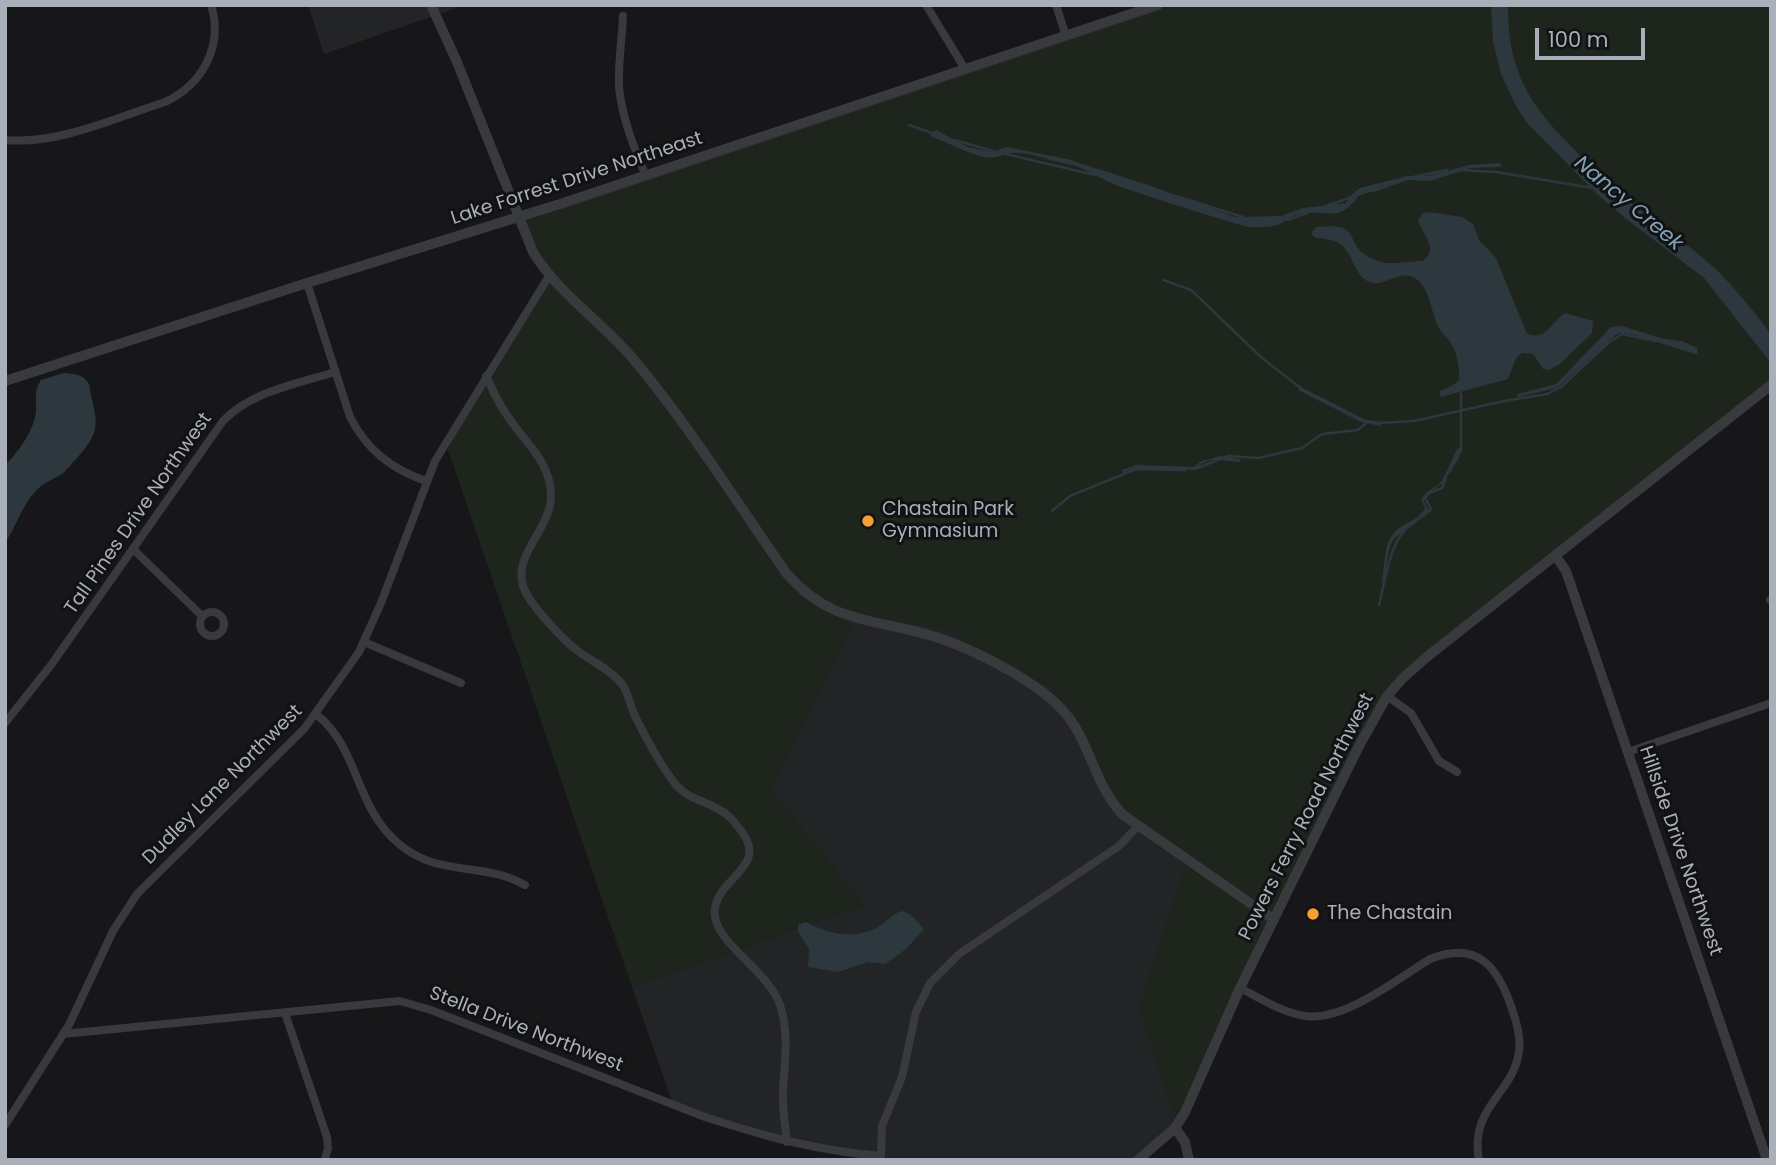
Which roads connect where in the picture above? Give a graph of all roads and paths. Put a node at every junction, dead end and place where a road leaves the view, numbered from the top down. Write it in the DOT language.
graph roads {
  1 [pos="211,5"];
  2 [pos="431,5"];
  3 [pos="926,5"];
  4 [pos="1056,5"];
  5 [pos="1158,5"];
  6 [pos="623,16"];
  7 [pos="1066,36"];
  8 [pos="965,69"];
  9 [pos="5,140"];
  10 [pos="646,176"];
  11 [pos="518,217"];
  12 [pos="550,276"];
  13 [pos="307,283"];
  14 [pos="335,372"];
  15 [pos="486,376"];
  16 [pos="5,381"];
  17 [pos="1768,387"];
  18 [pos="426,481"];
  19 [pos="133,549"];
  20 [pos="1555,555"];
  21 [pos="202,616"];
  22 [pos="364,642"];
  23 [pos="461,683"];
  24 [pos="1387,696"];
  25 [pos="1771,703"];
  26 [pos="317,715"];
  27 [pos="5,723"];
  28 [pos="1628,752"];
  29 [pos="1457,772"];
  30 [pos="1138,827"];
  31 [pos="524,885"];
  32 [pos="1273,919"];
  33 [pos="1240,988"];
  34 [pos="285,1013"];
  35 [pos="63,1034"];
  36 [pos="5,1125"];
  37 [pos="1175,1128"];
  38 [pos="787,1142"];
  39 [pos="882,1158"];
  40 [pos="325,1160"];
  41 [pos="1138,1160"];
  42 [pos="1189,1160"];
  43 [pos="1479,1160"];
  44 [pos="1767,1160"];
  1 -- 9 [label="street"];
  2 -- 11 [label="street"];
  3 -- 8 [label="street"];
  4 -- 7 [label="street"];
  5 -- 7 [label="street, Lake Forrest Drive Northeast"];
  6 -- 10 [label="street"];
  7 -- 8 [label="street, Lake Forrest Drive Northeast"];
  8 -- 10 [label="street, Lake Forrest Drive Northeast"];
  10 -- 11 [label="street, Lake Forrest Drive Northeast"];
  11 -- 12 [label="street"];
  11 -- 13 [label="street, Lake Forrest Drive Northeast"];
  12 -- 15 [label="street, Dudley Lane Northwest"];
  12 -- 30 [label="street"];
  13 -- 14 [label="street"];
  13 -- 16 [label="street, Lake Forrest Drive Northeast"];
  14 -- 18 [label="street"];
  14 -- 19 [label="street, Tall Pines Drive Northwest"];
  15 -- 18 [label="street, Dudley Lane Northwest"];
  15 -- 38 [label="street"];
  17 -- 20 [label="street, Powers Ferry Road Northwest"];
  18 -- 22 [label="street, Dudley Lane Northwest"];
  19 -- 21 [label="street"];
  19 -- 27 [label="street, Tall Pines Drive Northwest"];
  20 -- 24 [label="street, Powers Ferry Road Northwest"];
  20 -- 28 [label="street, Hillside Drive Northwest"];
  22 -- 23 [label="street"];
  22 -- 26 [label="street, Dudley Lane Northwest"];
  24 -- 29 [label="street"];
  24 -- 32 [label="street, Powers Ferry Road Northwest"];
  25 -- 28 [label="street"];
  26 -- 31 [label="street"];
  26 -- 35 [label="street, Dudley Lane Northwest"];
  28 -- 44 [label="street, Hillside Drive Northwest"];
  30 -- 32 [label="street"];
  30 -- 39 [label="street"];
  32 -- 33 [label="street, Powers Ferry Road Northwest"];
  33 -- 37 [label="street, Powers Ferry Road Northwest"];
  33 -- 43 [label="street"];
  34 -- 35 [label="street, Stella Drive Northwest"];
  34 -- 38 [label="street, Stella Drive Northwest"];
  34 -- 40 [label="street"];
  35 -- 36 [label="street, Dudley Lane Northwest"];
  37 -- 41 [label="street, Powers Ferry Road Northwest"];
  37 -- 42 [label="street"];
  38 -- 39 [label="street, Stella Drive Northwest"];
}
